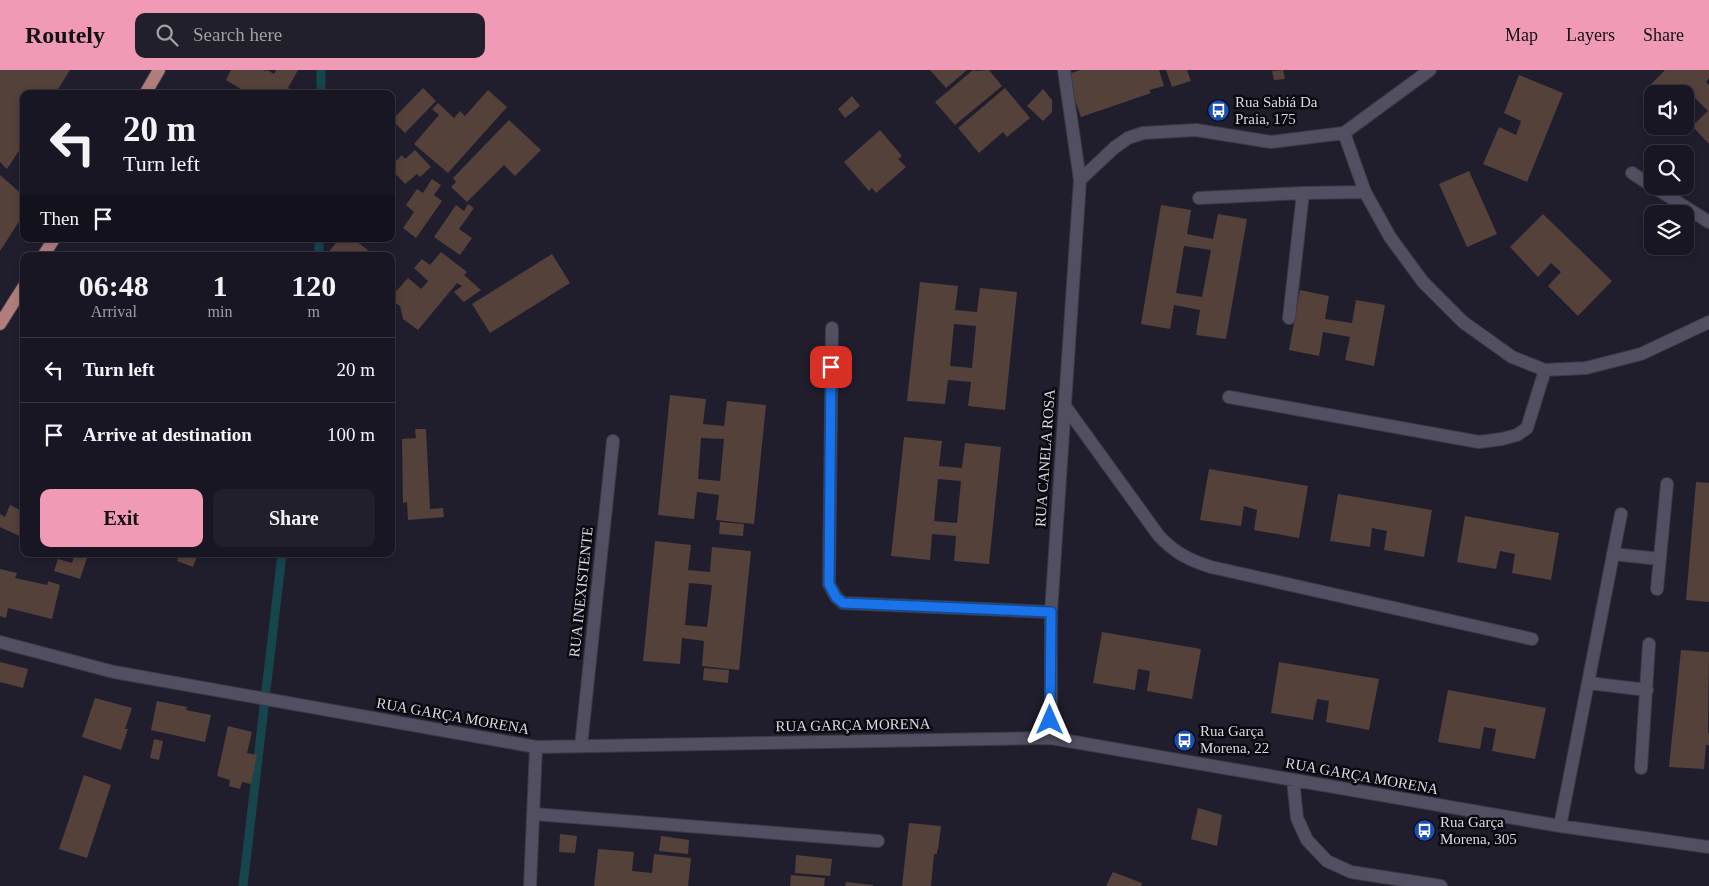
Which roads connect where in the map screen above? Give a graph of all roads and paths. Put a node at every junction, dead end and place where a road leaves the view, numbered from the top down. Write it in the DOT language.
graph roads {
  1 [pos="160,70"];
  2 [pos="1064,70"];
  3 [pos="1430,70"];
  4 [pos="148,90"];
  5 [pos="1344,133"];
  6 [pos="1632,173"];
  7 [pos="1080,180"];
  8 [pos="1365,192"];
  9 [pos="1303,193"];
  10 [pos="1199,198"];
  11 [pos="1709,222"];
  12 [pos="20,292"];
  13 [pos="1289,318"];
  14 [pos="1709,322"];
  15 [pos="0,324"];
  16 [pos="832,328"];
  17 [pos="1545,370"];
  18 [pos="1229,397"];
  19 [pos="1065,406"];
  20 [pos="612,441"];
  21 [pos="1667,484"];
  22 [pos="1621,514"];
  23 [pos="1613,554"];
  24 [pos="1660,559"];
  25 [pos="1657,589"];
  26 [pos="1051,612"];
  27 [pos="1532,639"];
  28 [pos="0,642"];
  29 [pos="1649,644"];
  30 [pos="1589,683"];
  31 [pos="1646,690"];
  32 [pos="1050,738"];
  33 [pos="581,746"];
  34 [pos="536,747"];
  35 [pos="1642,768"];
  36 [pos="1293,780"];
  37 [pos="534,814"];
  38 [pos="1560,826"];
  39 [pos="878,841"];
  40 [pos="1709,847"];
  41 [pos="530,886"];
  42 [pos="1441,886"];
  1 -- 4 [label="main road"];
  2 -- 7 [label="street, RUA CANELA ROSA"];
  3 -- 5 [label="street"];
  5 -- 7 [label="street"];
  5 -- 8 [label="street"];
  6 -- 11 [label="street"];
  7 -- 19 [label="street, RUA CANELA ROSA"];
  8 -- 9 [label="street"];
  8 -- 17 [label="street"];
  9 -- 10 [label="street"];
  9 -- 13 [label="street"];
  12 -- 15 [label="main road"];
  14 -- 17 [label="street"];
  16 -- 26 [label="street"];
  17 -- 18 [label="street"];
  19 -- 26 [label="street, RUA CANELA ROSA"];
  19 -- 27 [label="street"];
  20 -- 33 [label="street, RUA INEXISTENTE"];
  21 -- 24 [label="street"];
  22 -- 23 [label="street"];
  23 -- 24 [label="street"];
  23 -- 30 [label="street"];
  24 -- 25 [label="street"];
  26 -- 32 [label="street, RUA CANELA ROSA"];
  28 -- 34 [label="street, RUA GARÇA MORENA"];
  29 -- 31 [label="street"];
  30 -- 31 [label="street"];
  30 -- 38 [label="street"];
  31 -- 35 [label="street"];
  32 -- 33 [label="street, RUA GARÇA MORENA"];
  32 -- 36 [label="street, RUA GARÇA MORENA"];
  33 -- 34 [label="street, RUA GARÇA MORENA"];
  34 -- 37 [label="street"];
  36 -- 38 [label="street, RUA GARÇA MORENA"];
  36 -- 42 [label="street"];
  37 -- 39 [label="street"];
  37 -- 41 [label="street"];
  38 -- 40 [label="street, RUA GARÇA MORENA"];
}
